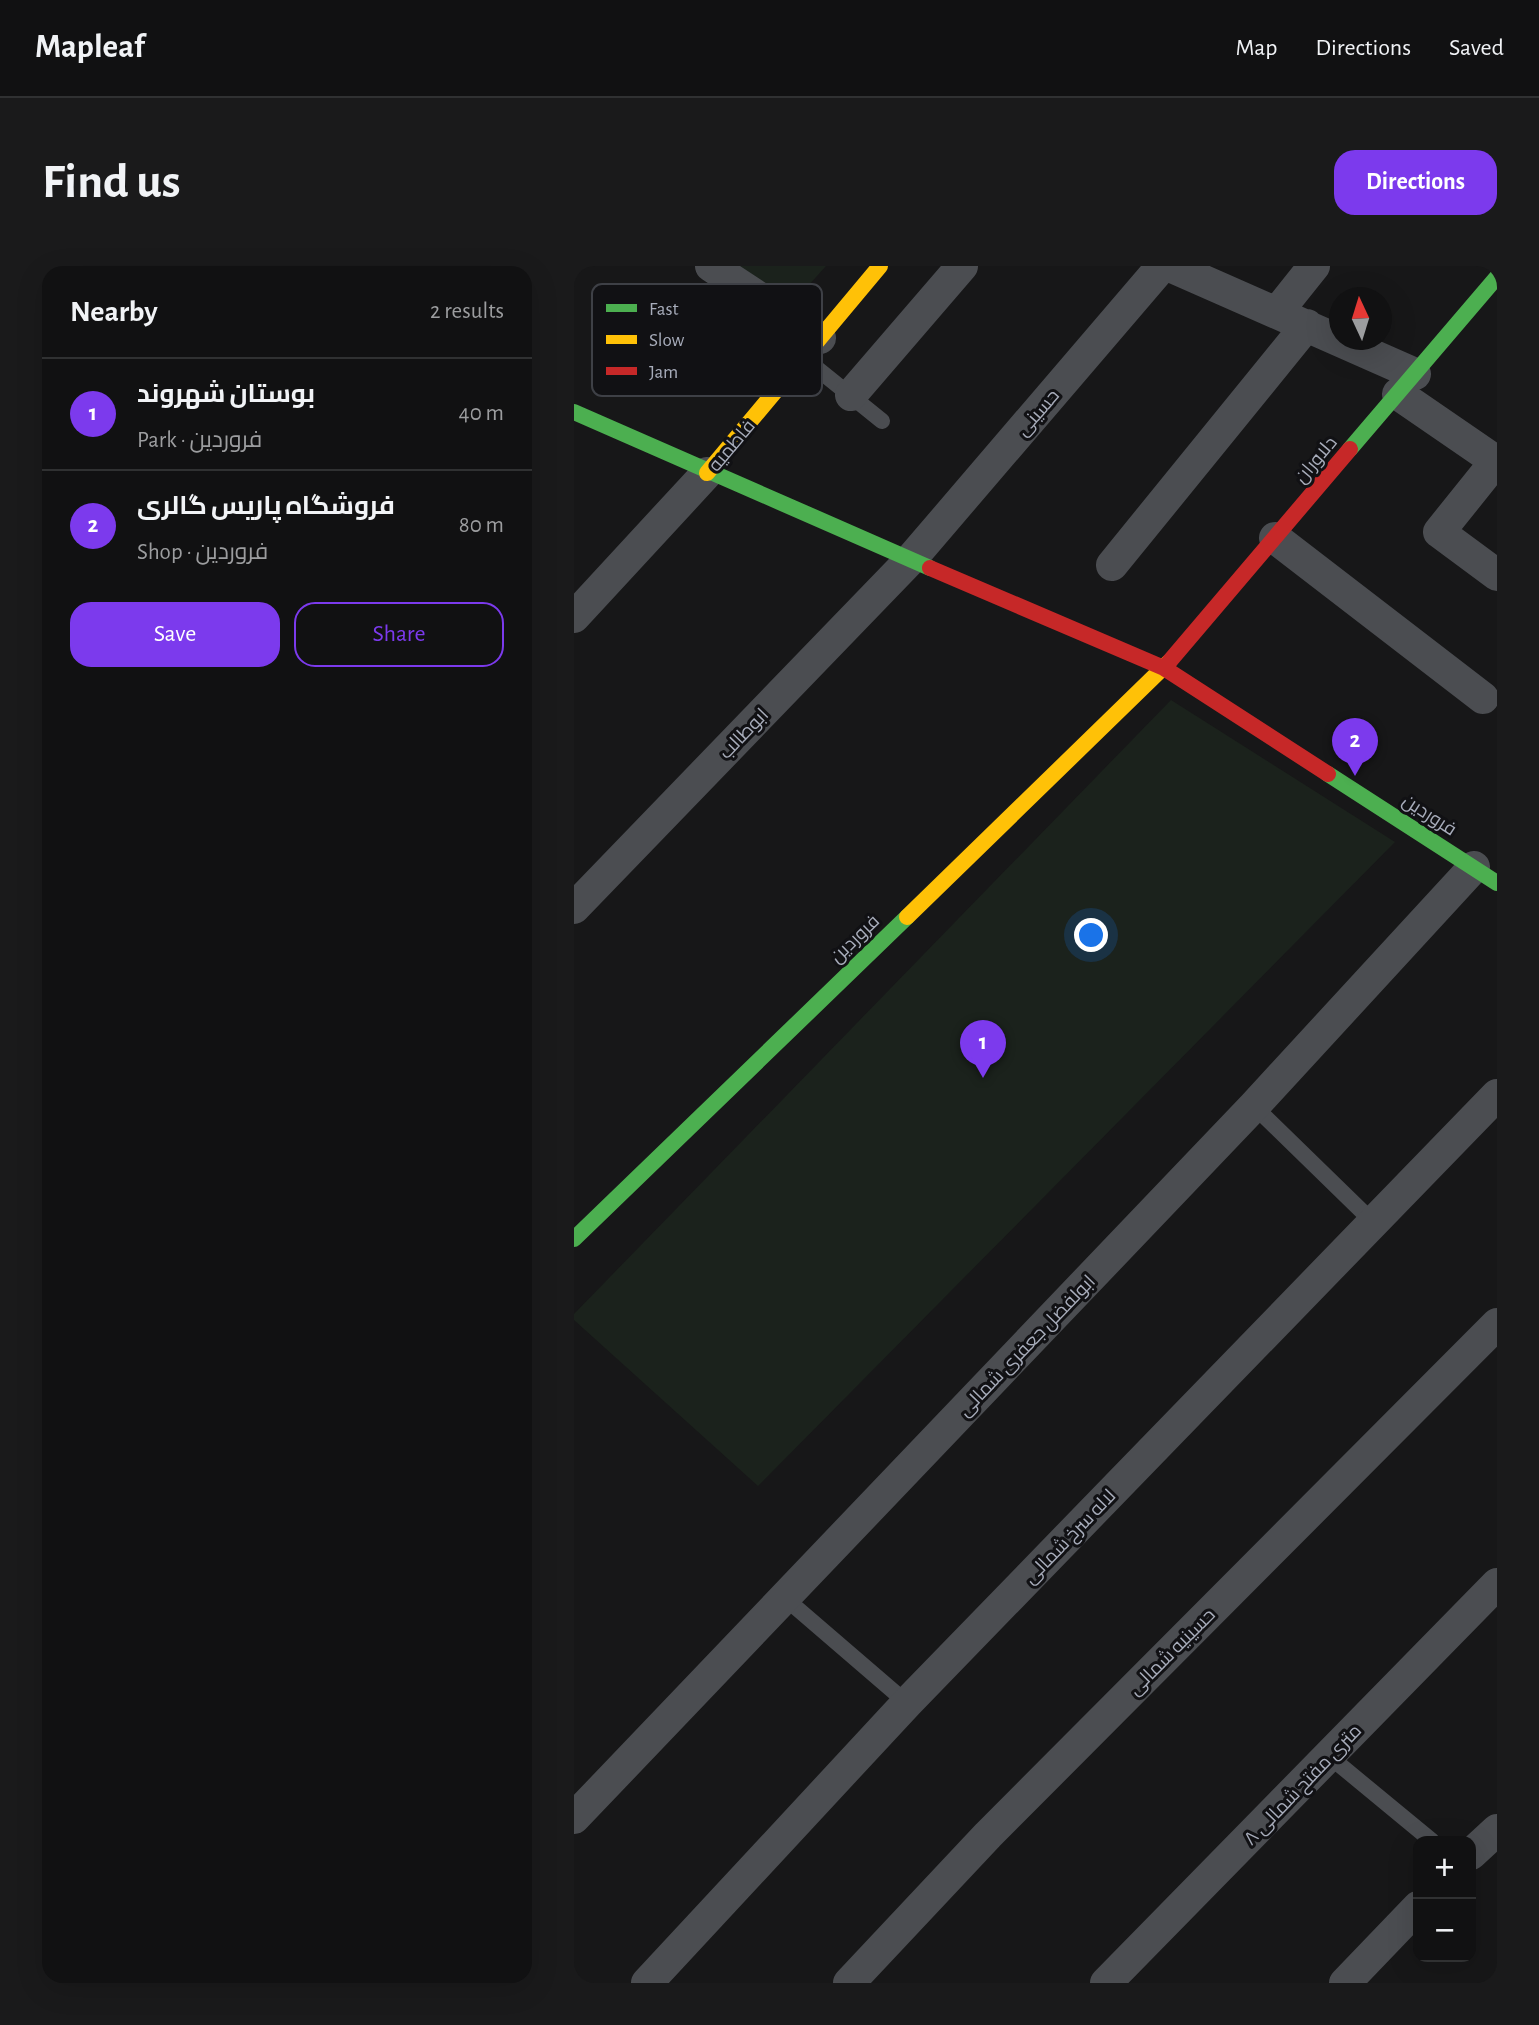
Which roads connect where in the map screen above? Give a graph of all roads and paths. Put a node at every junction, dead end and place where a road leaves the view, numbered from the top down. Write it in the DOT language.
graph roads {
  1 [pos="711,266"];
  2 [pos="880,266"];
  3 [pos="962,266"];
  4 [pos="1162,266"];
  5 [pos="1170,266"];
  6 [pos="1314,266"];
  7 [pos="1497,277"];
  8 [pos="733,284"];
  9 [pos="1278,311"];
  10 [pos="1307,325"];
  11 [pos="822,336"];
  12 [pos="822,360"];
  13 [pos="1406,384"];
  14 [pos="851,395"];
  15 [pos="772,396"];
  16 [pos="574,412"];
  17 [pos="882,421"];
  18 [pos="1497,462"];
  19 [pos="707,473"];
  20 [pos="1275,538"];
  21 [pos="912,558"];
  22 [pos="1111,565"];
  23 [pos="1497,575"];
  24 [pos="574,617"];
  25 [pos="1164,668"];
  26 [pos="1483,698"];
  27 [pos="1486,875"];
  28 [pos="574,908"];
  29 [pos="1497,1095"];
  30 [pos="1254,1106"];
  31 [pos="1373,1222"];
  32 [pos="574,1239"];
  33 [pos="1497,1324"];
  34 [pos="1497,1584"];
  35 [pos="785,1598"];
  36 [pos="907,1703"];
  37 [pos="1329,1756"];
  38 [pos="574,1818"];
  39 [pos="1497,1830"];
  40 [pos="1426,1836"];
  41 [pos="1476,1849"];
  42 [pos="1413,1912"];
  43 [pos="647,1983"];
  44 [pos="849,1983"];
  45 [pos="1105,1983"];
  46 [pos="1345,1983"];
  1 -- 8 [label="street"];
  2 -- 11 [label="street, فاطمیه"];
  3 -- 14 [label="street"];
  4 -- 21 [label="street, حسینی"];
  5 -- 9 [label="street"];
  6 -- 9 [label="street"];
  7 -- 13 [label="street, دلاوران"];
  9 -- 10 [label="street"];
  10 -- 13 [label="street"];
  10 -- 22 [label="street"];
  12 -- 14 [label="lane"];
  13 -- 18 [label="street"];
  13 -- 20 [label="street, دلاوران"];
  14 -- 17 [label="lane"];
  15 -- 19 [label="street, فاطمیه"];
  16 -- 19 [label="street, فروردین"];
  18 -- 23 [label="street"];
  19 -- 21 [label="street, فروردین"];
  19 -- 24 [label="street, فاطمیه"];
  20 -- 25 [label="street, دلاوران"];
  20 -- 26 [label="street"];
  21 -- 25 [label="street, فروردین"];
  21 -- 28 [label="street, ابوطالب"];
  25 -- 27 [label="street, فروردین"];
  25 -- 32 [label="street, فروردین"];
  27 -- 30 [label="street, ابولفضل جعفری شمالی"];
  29 -- 31 [label="street, لاله سرخ شمالی"];
  30 -- 31 [label="lane"];
  30 -- 35 [label="street, ابولفضل جعفری شمالی"];
  31 -- 36 [label="street, لاله سرخ شمالی"];
  33 -- 44 [label="street, حسینیه شمالی"];
  34 -- 37 [label="street, ۸ متری مفتح شمالی"];
  35 -- 36 [label="lane"];
  35 -- 38 [label="street, ابولفضل جعفری شمالی"];
  36 -- 43 [label="street, لاله سرخ شمالی"];
  37 -- 40 [label="lane"];
  37 -- 45 [label="street, ۸ متری مفتح شمالی"];
  39 -- 41 [label="street"];
  42 -- 46 [label="street"];
}
